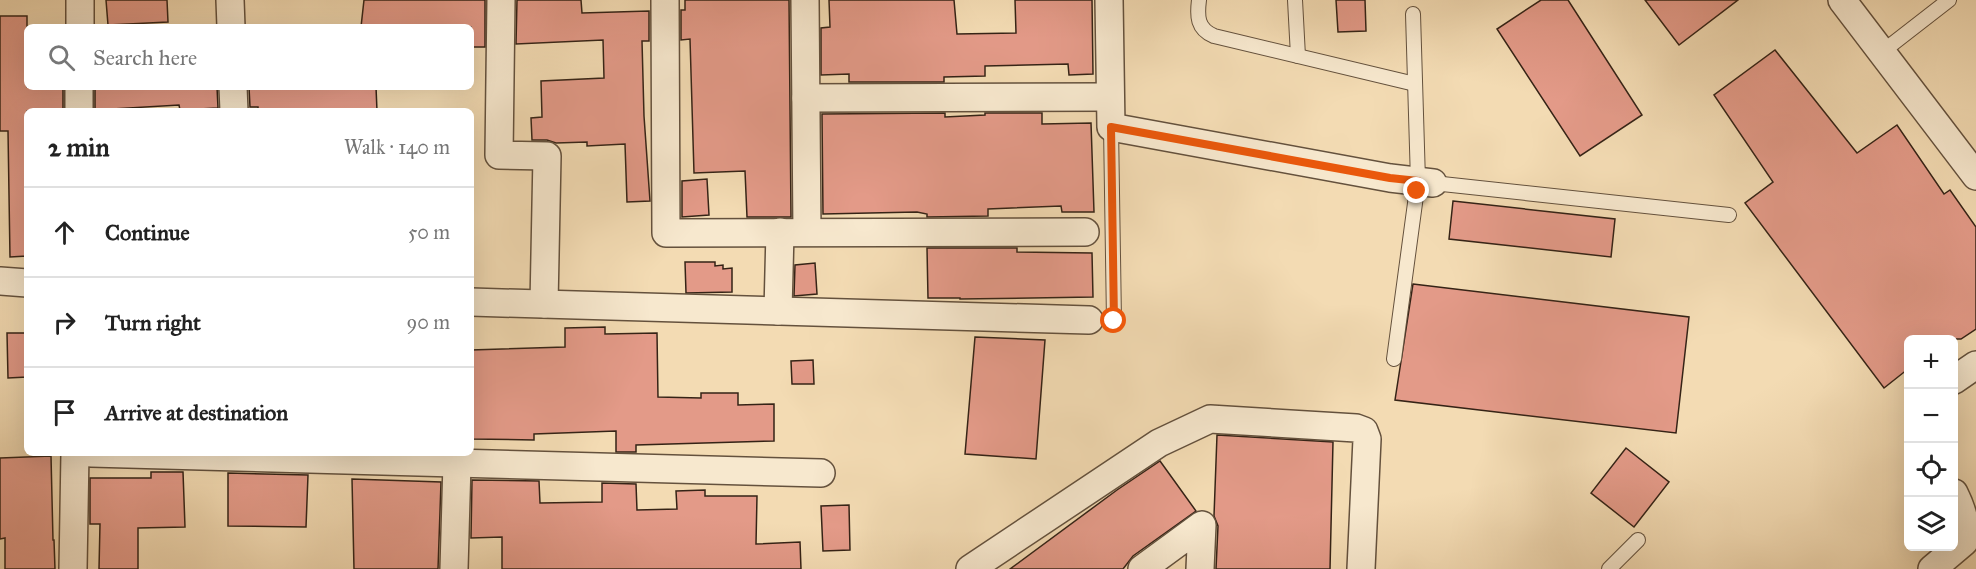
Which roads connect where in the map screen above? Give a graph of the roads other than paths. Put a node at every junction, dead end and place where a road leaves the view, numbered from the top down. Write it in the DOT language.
graph roads {
  1 [pos="80,0"];
  2 [pos="230,0"];
  3 [pos="501,0"];
  4 [pos="665,0"];
  5 [pos="805,0"];
  6 [pos="1109,0"];
  7 [pos="1199,0"];
  8 [pos="1295,0"];
  9 [pos="1842,0"];
  10 [pos="1949,0"];
  11 [pos="1413,14"];
  12 [pos="80,24"];
  13 [pos="231,24"];
  14 [pos="1882,52"];
  15 [pos="1298,56"];
  16 [pos="1415,84"];
  17 [pos="79,90"];
  18 [pos="233,90"];
  19 [pos="1110,97"];
  20 [pos="806,98"];
  21 [pos="79,108"];
  22 [pos="234,108"];
  23 [pos="1111,127"];
  24 [pos="1976,176"];
  25 [pos="1425,182"];
  26 [pos="1729,215"];
  27 [pos="780,232"];
  28 [pos="807,232"];
  29 [pos="1085,232"];
  30 [pos="0,281"];
  31 [pos="24,283"];
  32 [pos="474,302"];
  33 [pos="544,304"];
  34 [pos="778,311"];
  35 [pos="1101,320"];
  36 [pos="1394,359"];
  37 [pos="1976,365"];
  38 [pos="1958,377"];
  39 [pos="75,456"];
  40 [pos="306,456"];
  41 [pos="389,457"];
  42 [pos="457,463"];
  43 [pos="821,473"];
  44 [pos="1963,498"];
  45 [pos="1638,540"];
  46 [pos="73,569"];
  47 [pos="454,569"];
  48 [pos="970,569"];
  49 [pos="1142,569"];
  50 [pos="1200,569"];
  51 [pos="1361,569"];
  52 [pos="1609,569"];
  53 [pos="1932,569"];
  1 -- 12 [label="street"];
  2 -- 13 [label="street"];
  3 -- 33 [label="street"];
  4 -- 27 [label="street"];
  5 -- 20 [label="street"];
  6 -- 19 [label="street"];
  7 -- 15 [label="lane"];
  8 -- 15 [label="lane"];
  9 -- 14 [label="street"];
  10 -- 14 [label="lane"];
  11 -- 16 [label="lane"];
  14 -- 24 [label="street"];
  15 -- 16 [label="lane"];
  16 -- 25 [label="lane"];
  17 -- 21 [label="street"];
  18 -- 22 [label="street"];
  19 -- 20 [label="street"];
  19 -- 23 [label="street"];
  20 -- 28 [label="street"];
  23 -- 25 [label="street"];
  23 -- 35 [label="lane"];
  25 -- 26 [label="lane"];
  25 -- 36 [label="lane"];
  27 -- 28 [label="street"];
  27 -- 34 [label="street"];
  28 -- 29 [label="street"];
  30 -- 31 [label="street"];
  32 -- 33 [label="street"];
  33 -- 34 [label="street"];
  34 -- 35 [label="street"];
  37 -- 38 [label="street"];
  39 -- 46 [label="street"];
  40 -- 41 [label="street"];
  41 -- 42 [label="street"];
  42 -- 43 [label="street"];
  42 -- 47 [label="street"];
  44 -- 53 [label="street"];
  45 -- 52 [label="lane"];
  48 -- 51 [label="street"];
  49 -- 50 [label="street"];
}
